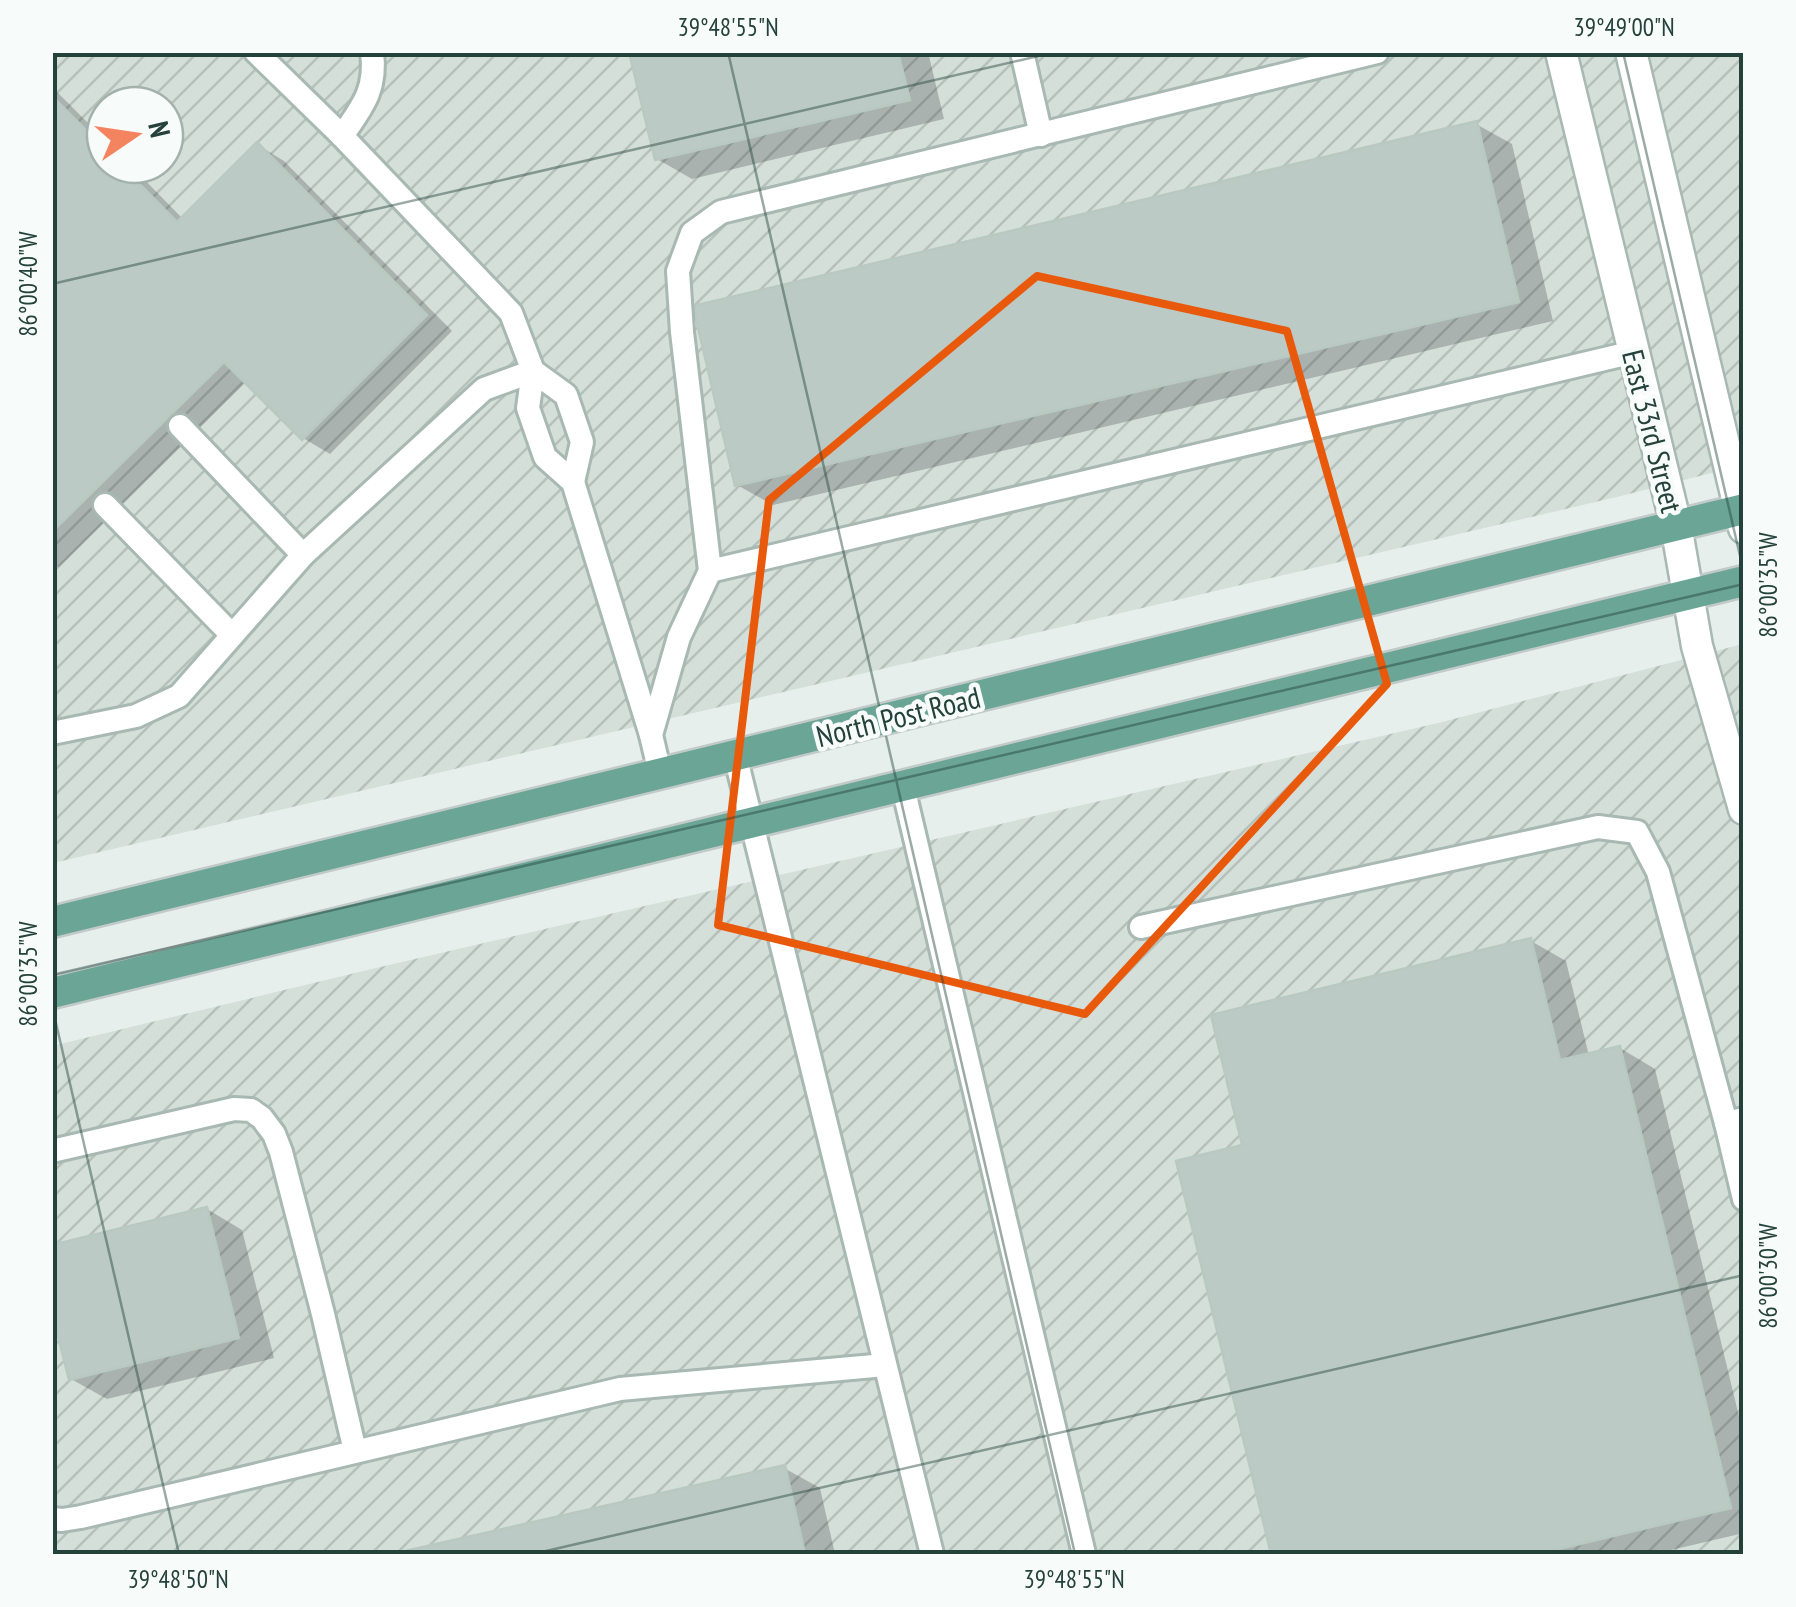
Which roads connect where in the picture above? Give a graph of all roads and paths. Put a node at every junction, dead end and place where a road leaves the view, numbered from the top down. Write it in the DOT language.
graph roads {
  1 [pos="256,52"];
  2 [pos="372,52"];
  3 [pos="1022,52"];
  4 [pos="1377,52"];
  5 [pos="1562,52"];
  6 [pos="1631,52"];
  7 [pos="1042,134"];
  8 [pos="342,136"];
  9 [pos="1634,352"];
  10 [pos="533,371"];
  11 [pos="180,426"];
  12 [pos="573,482"];
  13 [pos="104,506"];
  14 [pos="1742,516"];
  15 [pos="1676,525"];
  16 [pos="304,554"];
  17 [pos="710,570"];
  18 [pos="1744,581"];
  19 [pos="1688,595"];
  20 [pos="232,635"];
  21 [pos="52,733"];
  22 [pos="652,735"];
  23 [pos="735,755"];
  24 [pos="660,773"];
  25 [pos="903,787"];
  26 [pos="1744,809"];
  27 [pos="751,824"];
  28 [pos="52,922"];
  29 [pos="1141,928"];
  30 [pos="52,993"];
  31 [pos="1734,1121"];
  32 [pos="52,1152"];
  33 [pos="1744,1199"];
  34 [pos="885,1365"];
  35 [pos="355,1452"];
  36 [pos="52,1518"];
  37 [pos="932,1554"];
  38 [pos="1084,1554"];
  1 -- 8 [label="lane"];
  2 -- 8 [label="lane"];
  3 -- 7 [label="lane"];
  4 -- 7 [label="lane"];
  5 -- 9 [label="street, East 33rd Street"];
  6 -- 14 [label="street"];
  7 -- 17 [label="lane"];
  8 -- 10 [label="lane"];
  9 -- 15 [label="street, East 33rd Street"];
  9 -- 17 [label="lane"];
  10 -- 12 [label="lane"];
  10 -- 12 [label="lane"];
  10 -- 16 [label="lane"];
  11 -- 16 [label="lane"];
  12 -- 22 [label="lane"];
  13 -- 20 [label="lane"];
  14 -- 15 [label="main road, North Post Road"];
  15 -- 19 [label="street, East 33rd Street"];
  15 -- 23 [label="main road, North Post Road"];
  16 -- 20 [label="lane"];
  17 -- 22 [label="lane"];
  18 -- 19 [label="main road"];
  19 -- 25 [label="main road"];
  19 -- 26 [label="street, East 33rd Street"];
  20 -- 21 [label="lane"];
  22 -- 24 [label="lane"];
  23 -- 24 [label="main road, North Post Road"];
  23 -- 27 [label="lane"];
  24 -- 28 [label="main road, North Post Road"];
  25 -- 27 [label="main road"];
  25 -- 38 [label="lane"];
  27 -- 30 [label="main road"];
  27 -- 34 [label="lane"];
  29 -- 31 [label="lane"];
  31 -- 33 [label="lane"];
  32 -- 35 [label="lane"];
  34 -- 35 [label="lane"];
  34 -- 37 [label="lane"];
  35 -- 36 [label="lane"];
}
